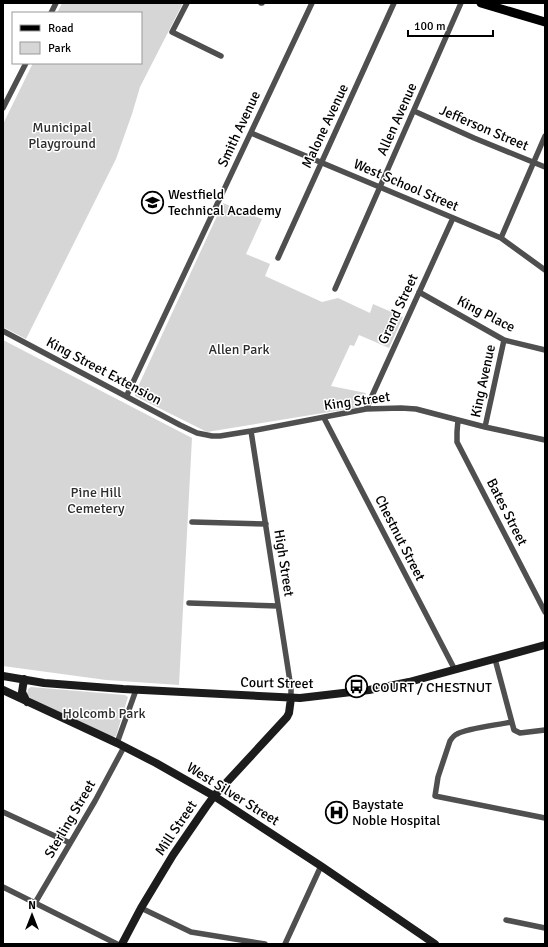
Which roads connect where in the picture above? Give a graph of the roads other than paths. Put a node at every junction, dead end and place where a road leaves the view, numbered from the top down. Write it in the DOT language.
graph roads {
  1 [pos="56,3"];
  2 [pos="187,3"];
  3 [pos="312,3"];
  4 [pos="394,3"];
  5 [pos="462,3"];
  6 [pos="484,3"];
  7 [pos="52,12"];
  8 [pos="545,22"];
  9 [pos="221,56"];
  10 [pos="25,64"];
  11 [pos="3,108"];
  12 [pos="414,111"];
  13 [pos="251,133"];
  14 [pos="545,136"];
  15 [pos="322,162"];
  16 [pos="534,163"];
  17 [pos="545,167"];
  18 [pos="380,187"];
  19 [pos="453,218"];
  20 [pos="501,238"];
  21 [pos="278,258"];
  22 [pos="545,270"];
  23 [pos="335,289"];
  24 [pos="419,292"];
  25 [pos="3,331"];
  26 [pos="504,340"];
  27 [pos="545,350"];
  28 [pos="127,395"];
  29 [pos="366,410"];
  30 [pos="324,418"];
  31 [pos="458,420"];
  32 [pos="485,427"];
  33 [pos="251,431"];
  34 [pos="194,432"];
  35 [pos="545,440"];
  36 [pos="192,522"];
  37 [pos="266,524"];
  38 [pos="190,603"];
  39 [pos="278,606"];
  40 [pos="545,612"];
  41 [pos="545,645"];
  42 [pos="495,659"];
  43 [pos="455,670"];
  44 [pos="3,676"];
  45 [pos="24,679"];
  46 [pos="3,690"];
  47 [pos="136,690"];
  48 [pos="291,698"];
  49 [pos="27,702"];
  50 [pos="511,722"];
  51 [pos="545,730"];
  52 [pos="120,745"];
  53 [pos="214,796"];
  54 [pos="3,812"];
  55 [pos="545,818"];
  56 [pos="70,843"];
  57 [pos="321,866"];
  58 [pos="3,887"];
  59 [pos="35,903"];
  60 [pos="141,908"];
  61 [pos="506,920"];
  62 [pos="545,928"];
  63 [pos="432,943"];
  64 [pos="117,944"];
  65 [pos="122,944"];
  66 [pos="265,944"];
  67 [pos="286,944"];
  1 -- 7 [label="street"];
  2 -- 9 [label="street"];
  3 -- 13 [label="street, Smith Avenue"];
  4 -- 15 [label="street, Malone Avenue"];
  5 -- 12 [label="street, Allen Avenue"];
  6 -- 8 [label="main road"];
  10 -- 11 [label="street"];
  12 -- 16 [label="street, Jefferson Street"];
  12 -- 18 [label="street, Allen Avenue"];
  13 -- 15 [label="street, West School Street"];
  13 -- 28 [label="street, Smith Avenue"];
  14 -- 16 [label="street"];
  15 -- 18 [label="street, West School Street"];
  15 -- 21 [label="street, Malone Avenue"];
  16 -- 17 [label="street, Jefferson Street"];
  16 -- 20 [label="street"];
  18 -- 19 [label="street, West School Street"];
  18 -- 23 [label="street, Allen Avenue"];
  19 -- 20 [label="street, West School Street"];
  19 -- 24 [label="street, Grand Street"];
  20 -- 22 [label="street, West School Street"];
  24 -- 26 [label="street, King Place"];
  24 -- 29 [label="street, Grand Street"];
  25 -- 28 [label="street, King Street Extension"];
  26 -- 27 [label="street, King Place"];
  26 -- 32 [label="street, King Avenue"];
  28 -- 34 [label="street, King Street Extension"];
  29 -- 30 [label="street, King Street"];
  29 -- 31 [label="street, King Street"];
  30 -- 33 [label="street, King Street"];
  30 -- 43 [label="street, Chestnut Street"];
  31 -- 32 [label="street, King Street"];
  31 -- 40 [label="street, Bates Street"];
  32 -- 35 [label="street, King Street"];
  33 -- 34 [label="street, King Street"];
  33 -- 37 [label="street, High Street"];
  36 -- 37 [label="street"];
  37 -- 39 [label="street, High Street"];
  38 -- 39 [label="street"];
  39 -- 48 [label="street, High Street"];
  41 -- 42 [label="main road, Court Street"];
  42 -- 43 [label="main road, Court Street"];
  42 -- 50 [label="street"];
  43 -- 48 [label="main road, Court Street"];
  44 -- 45 [label="main road, Court Street"];
  45 -- 47 [label="main road, Court Street"];
  45 -- 49 [label="main road"];
  46 -- 49 [label="main road, West Silver Street"];
  47 -- 48 [label="main road, Court Street"];
  47 -- 52 [label="street, Sterling Street"];
  48 -- 53 [label="main road, Mill Street"];
  49 -- 52 [label="main road, West Silver Street"];
  50 -- 51 [label="street"];
  50 -- 55 [label="street"];
  52 -- 53 [label="main road, West Silver Street"];
  52 -- 56 [label="street, Sterling Street"];
  53 -- 57 [label="main road, West Silver Street"];
  53 -- 60 [label="main road, Mill Street"];
  54 -- 56 [label="street"];
  56 -- 59 [label="street, Sterling Street"];
  57 -- 63 [label="main road, West Silver Street"];
  57 -- 67 [label="street"];
  58 -- 59 [label="street"];
  59 -- 64 [label="street"];
  60 -- 65 [label="main road, Mill Street"];
  60 -- 66 [label="street"];
  61 -- 62 [label="street"];
}
